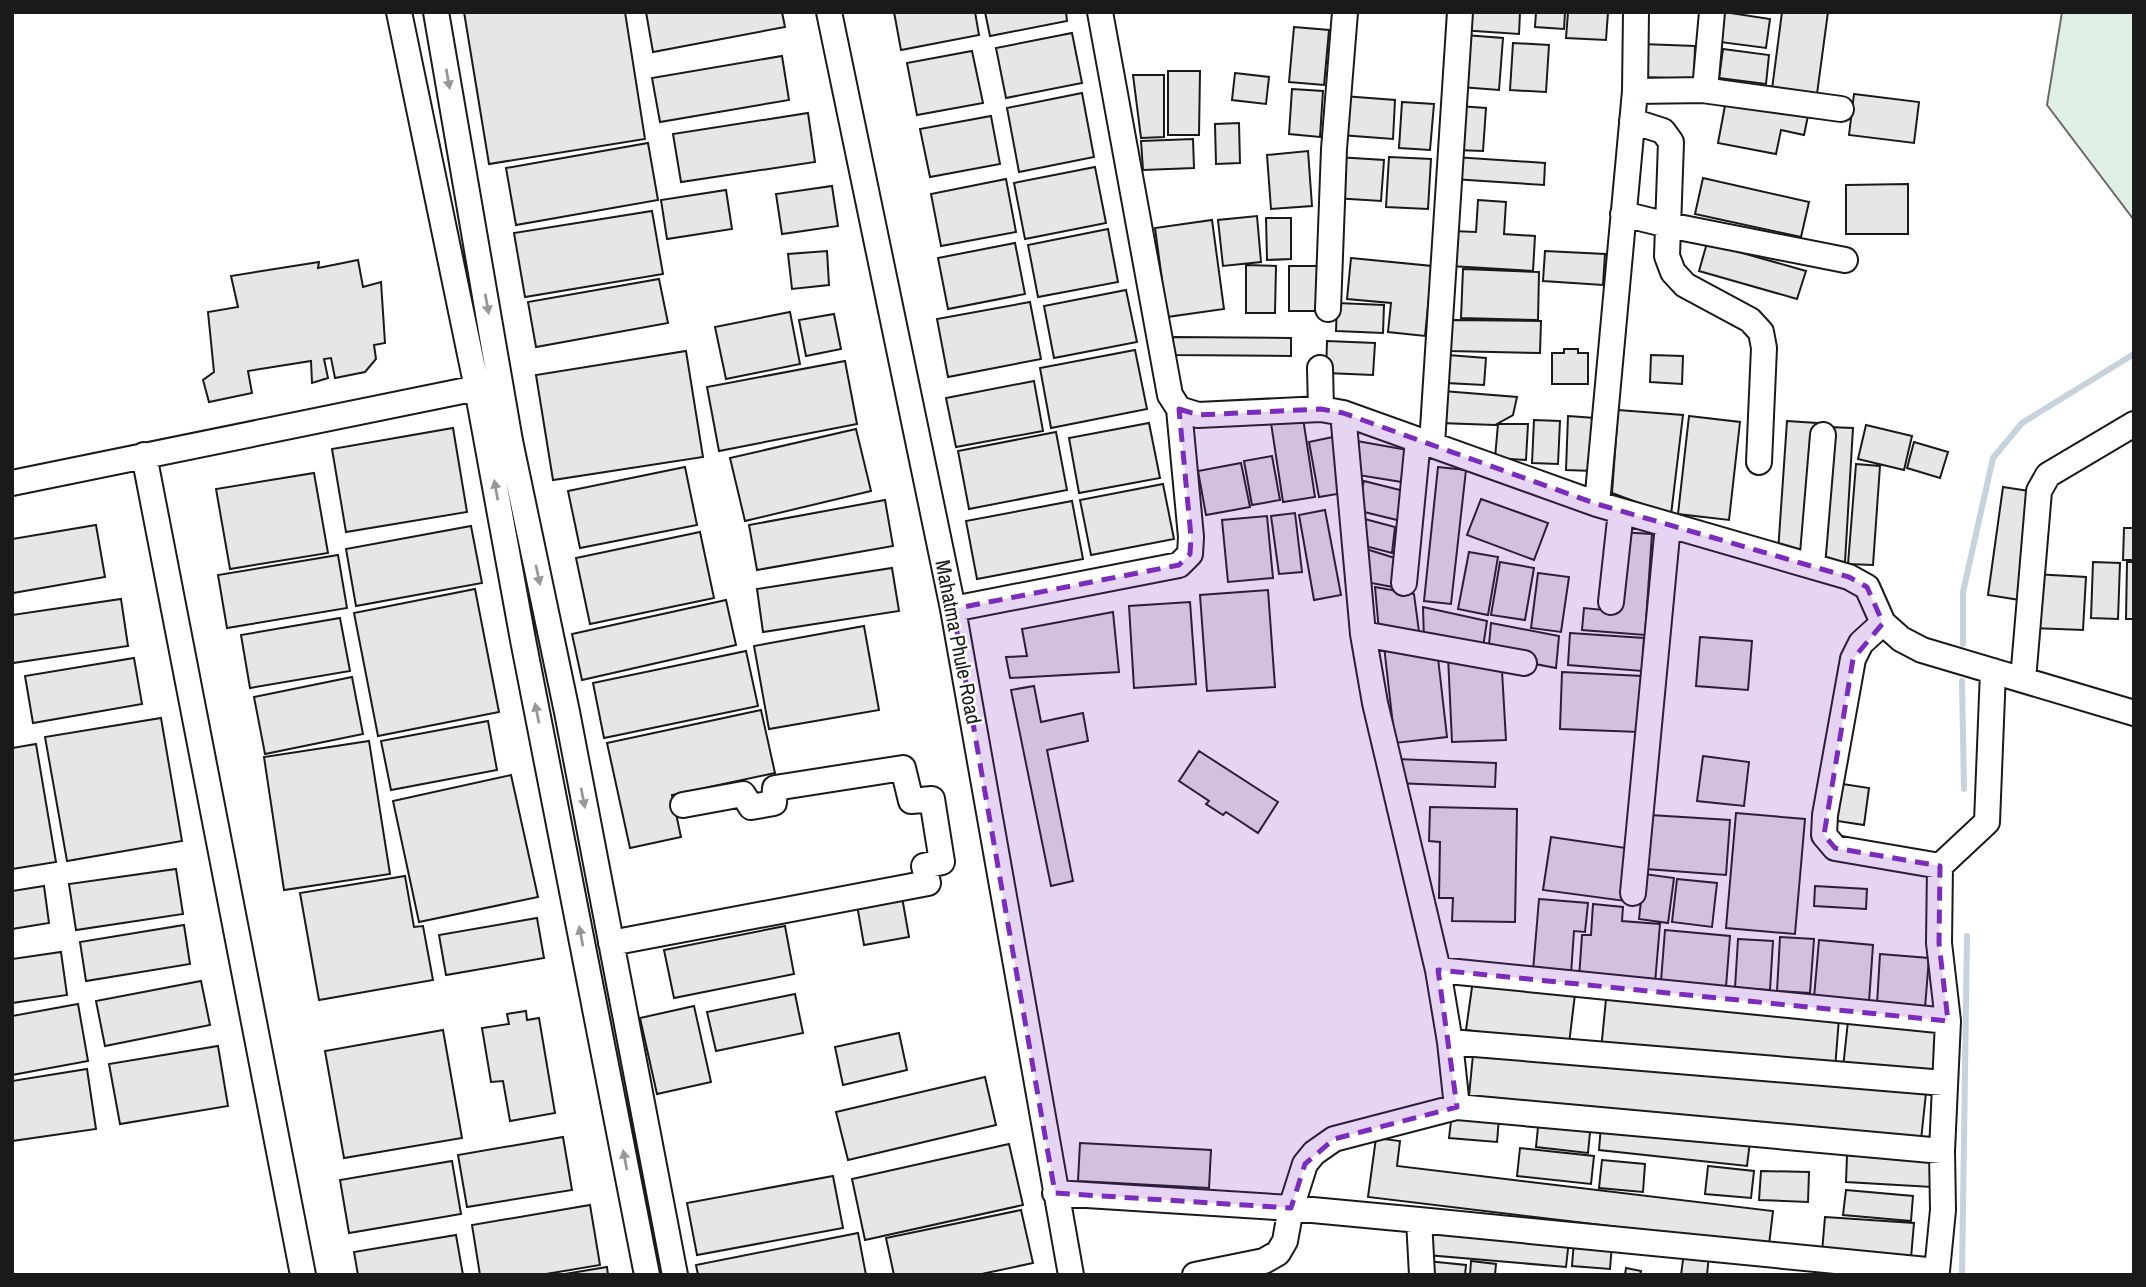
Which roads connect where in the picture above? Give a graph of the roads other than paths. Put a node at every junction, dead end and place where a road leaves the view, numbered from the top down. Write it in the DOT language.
graph roads {
  1 [pos="398,12"];
  2 [pos="436,12"];
  3 [pos="829,12"];
  4 [pos="1100,12"];
  5 [pos="1345,12"];
  6 [pos="1460,12"];
  7 [pos="1636,12"];
  8 [pos="1712,12"];
  9 [pos="1702,90"];
  10 [pos="1635,91"];
  11 [pos="1841,109"];
  12 [pos="1632,121"];
  13 [pos="1623,214"];
  14 [pos="1668,225"];
  15 [pos="1845,260"];
  16 [pos="1328,309"];
  17 [pos="1320,368"];
  18 [pos="477,388"];
  19 [pos="1179,409"];
  20 [pos="1332,411"];
  21 [pos="2134,424"];
  22 [pos="1823,435"];
  23 [pos="1425,442"];
  24 [pos="144,455"];
  25 [pos="1759,462"];
  26 [pos="12,483"];
  27 [pos="1597,504"];
  28 [pos="1621,511"];
  29 [pos="1668,525"];
  30 [pos="1812,566"];
  31 [pos="1404,583"];
  32 [pos="1611,602"];
  33 [pos="953,609"];
  34 [pos="1883,623"];
  35 [pos="1363,634"];
  36 [pos="1524,663"];
  37 [pos="1993,671"];
  38 [pos="2023,680"];
  39 [pos="2134,713"];
  40 [pos="683,805"];
  41 [pos="1940,866"];
  42 [pos="1633,893"];
  43 [pos="611,943"];
  44 [pos="1438,970"];
  45 [pos="1948,1021"];
  46 [pos="1450,1042"];
  47 [pos="1944,1083"];
  48 [pos="1457,1107"];
  49 [pos="1942,1151"];
  50 [pos="658,1188"];
  51 [pos="631,1193"];
  52 [pos="1055,1193"];
  53 [pos="1291,1208"];
  54 [pos="1419,1220"];
  55 [pos="1936,1273"];
  56 [pos="303,1275"];
  57 [pos="647,1275"];
  58 [pos="675,1275"];
  59 [pos="1071,1275"];
  60 [pos="1195,1275"];
  61 [pos="1422,1275"];
  1 -- 18 [label="street"];
  2 -- 43 [label="street, one-way"];
  3 -- 33 [label="street, Mahatma Phule Road"];
  4 -- 19 [label="street"];
  5 -- 16 [label="street"];
  6 -- 23 [label="street"];
  7 -- 10 [label="street"];
  8 -- 9 [label="street"];
  9 -- 10 [label="street"];
  9 -- 11 [label="street"];
  10 -- 12 [label="street"];
  12 -- 13 [label="street"];
  12 -- 14 [label="street"];
  13 -- 14 [label="street"];
  13 -- 27 [label="street"];
  14 -- 15 [label="street"];
  14 -- 25 [label="street"];
  17 -- 20 [label="street"];
  18 -- 24 [label="street"];
  51 -- 18 [label="street, one-way"];
  19 -- 20 [label="street"];
  19 -- 33 [label="street"];
  20 -- 23 [label="street"];
  20 -- 35 [label="street"];
  21 -- 38 [label="street"];
  22 -- 30 [label="street"];
  23 -- 27 [label="street"];
  23 -- 31 [label="street"];
  24 -- 26 [label="street"];
  24 -- 56 [label="street"];
  27 -- 28 [label="street"];
  28 -- 29 [label="street"];
  28 -- 32 [label="street"];
  29 -- 30 [label="street"];
  29 -- 42 [label="street"];
  30 -- 34 [label="street"];
  33 -- 52 [label="street, Mahatma Phule Road"];
  34 -- 37 [label="street"];
  34 -- 41 [label="street"];
  35 -- 36 [label="street"];
  35 -- 44 [label="street"];
  37 -- 38 [label="street"];
  37 -- 41 [label="street"];
  38 -- 39 [label="street"];
  40 -- 43 [label="street"];
  41 -- 45 [label="street"];
  43 -- 50 [label="street"];
  44 -- 45 [label="street"];
  44 -- 46 [label="street"];
  45 -- 47 [label="street"];
  46 -- 47 [label="street"];
  46 -- 48 [label="street"];
  47 -- 49 [label="street"];
  48 -- 49 [label="street"];
  48 -- 53 [label="street"];
  49 -- 55 [label="street"];
  50 -- 51 [label="street"];
  50 -- 58 [label="street"];
  51 -- 57 [label="street"];
  52 -- 53 [label="street"];
  52 -- 59 [label="street, Mahatma Phule Road"];
  53 -- 54 [label="street"];
  53 -- 60 [label="street"];
  54 -- 55 [label="street"];
  54 -- 61 [label="street"];
}
